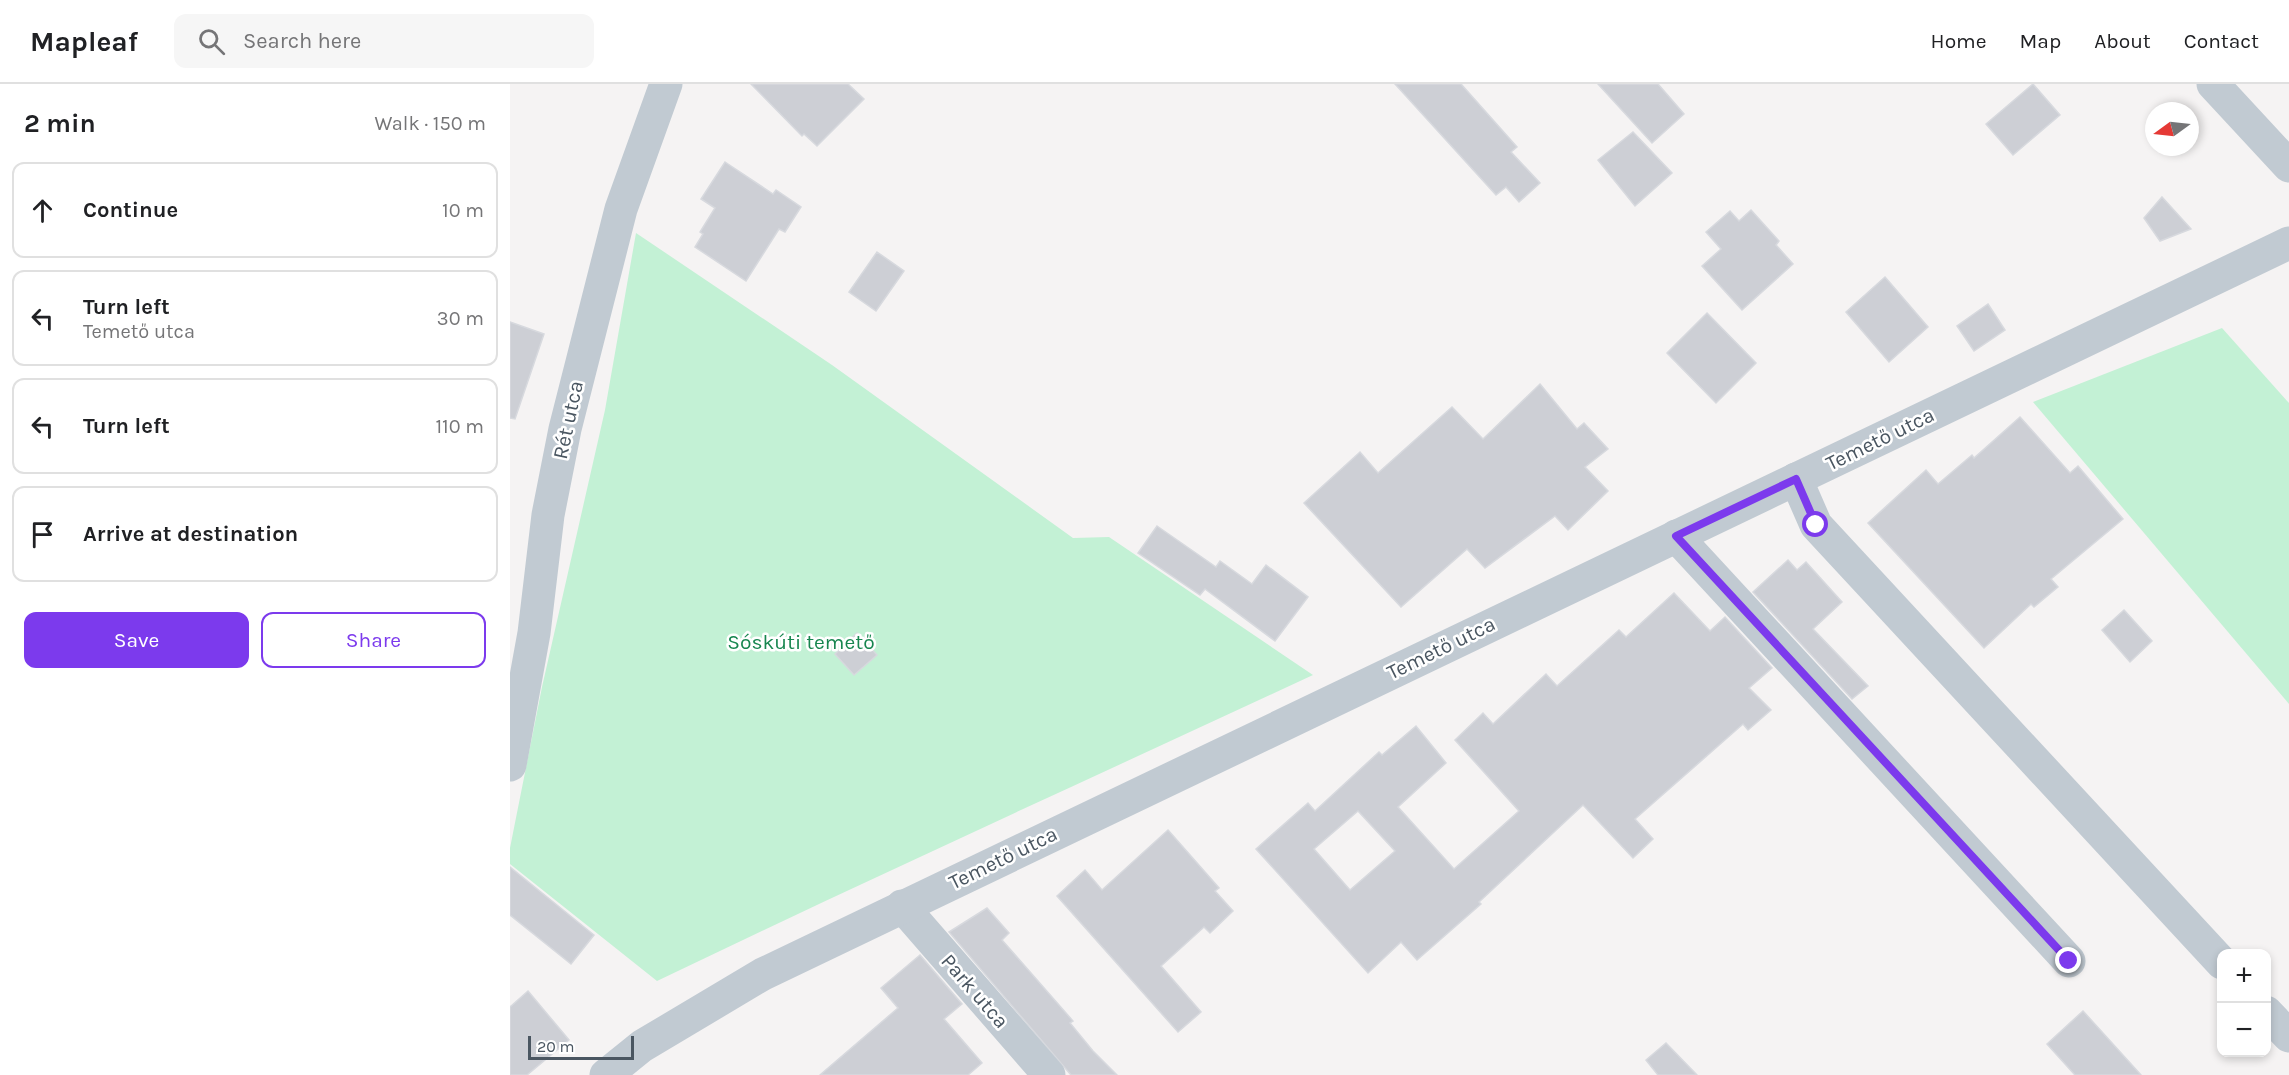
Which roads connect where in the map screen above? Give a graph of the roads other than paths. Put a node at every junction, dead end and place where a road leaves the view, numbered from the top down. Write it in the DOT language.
graph roads {
  1 [pos="666,84"];
  2 [pos="2213,84"];
  3 [pos="2289,166"];
  4 [pos="2289,243"];
  5 [pos="1796,479"];
  6 [pos="1676,536"];
  7 [pos="510,765"];
  8 [pos="902,906"];
  9 [pos="2217,958"];
  10 [pos="2069,961"];
  11 [pos="2271,1017"];
  12 [pos="2289,1036"];
  13 [pos="606,1075"];
  14 [pos="1049,1075"];
  1 -- 7 [label="street, Rét utca"];
  2 -- 3 [label="street"];
  4 -- 5 [label="street, Temető utca"];
  5 -- 6 [label="street, Temető utca"];
  5 -- 9 [label="street"];
  6 -- 8 [label="street, Temető utca"];
  6 -- 10 [label="street"];
  8 -- 13 [label="street, Temető utca"];
  8 -- 14 [label="street, Park utca"];
  11 -- 12 [label="street"];
}
